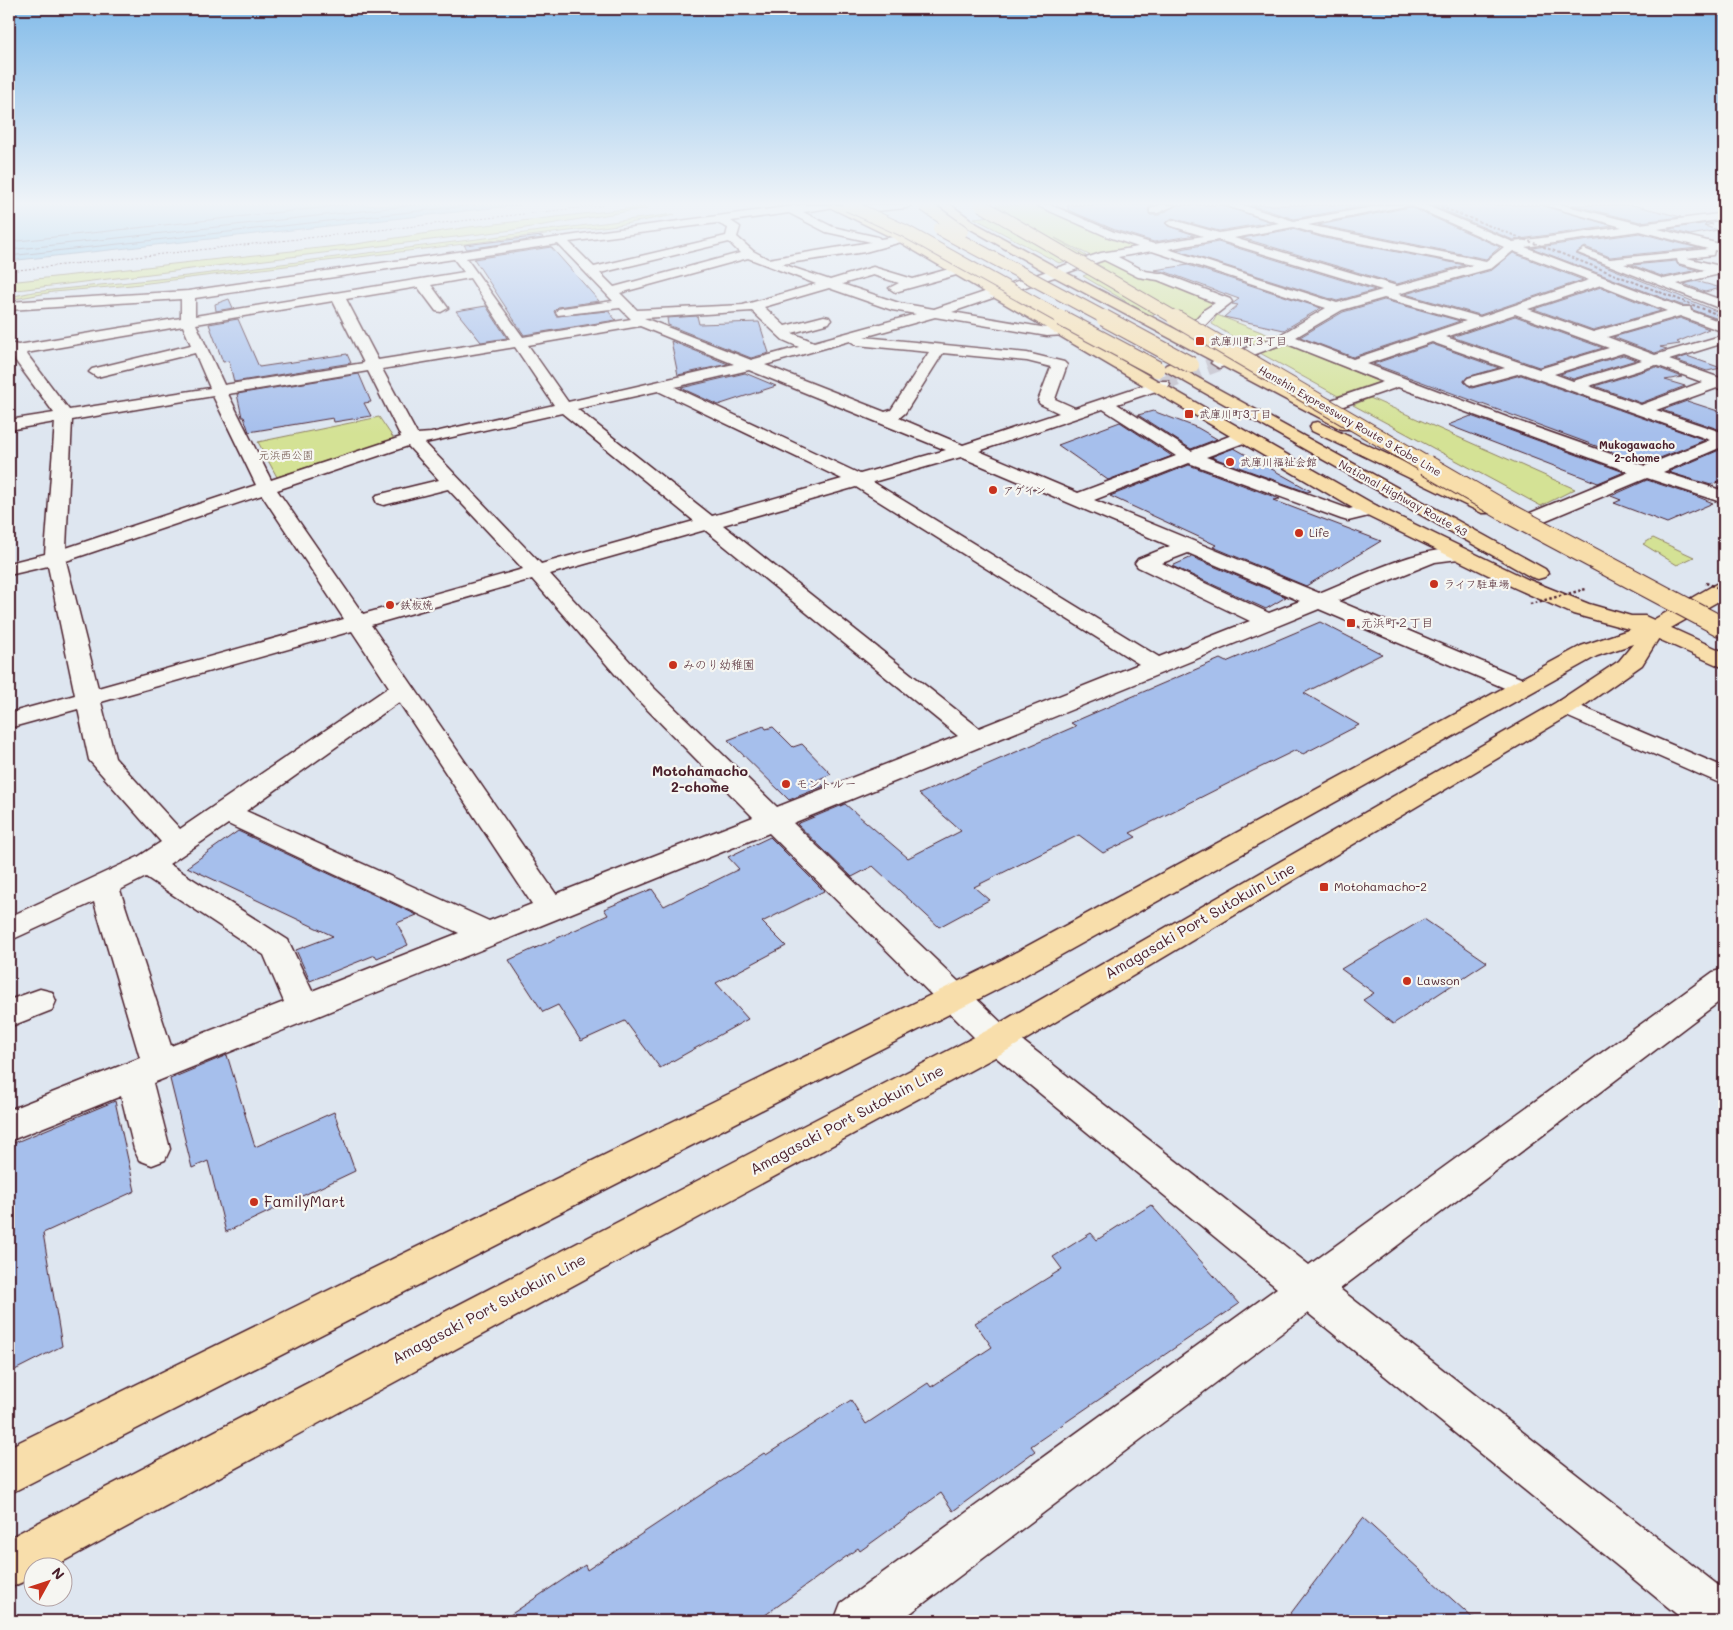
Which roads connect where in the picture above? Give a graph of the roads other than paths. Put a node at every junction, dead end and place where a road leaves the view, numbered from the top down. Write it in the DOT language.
graph roads {
  1 [pos="284,281"];
  2 [pos="431,281"];
  3 [pos="478,281"];
  4 [pos="600,281"];
  5 [pos="670,281"];
  6 [pos="820,281"];
  7 [pos="838,281"];
  8 [pos="906,281"];
  9 [pos="919,281"];
  10 [pos="974,281"];
  11 [pos="995,281"];
  12 [pos="1003,281"];
  13 [pos="1034,281"];
  14 [pos="1047,281"];
  15 [pos="1055,281"];
  16 [pos="1072,281"];
  17 [pos="1113,281"];
  18 [pos="1113,281"];
  19 [pos="1171,281"];
  20 [pos="1258,281"];
  21 [pos="1358,281"];
  22 [pos="1429,281"];
  23 [pos="1599,281"];
  24 [pos="1605,281"];
  25 [pos="1658,281"];
  26 [pos="1671,281"];
  27 [pos="420,283"];
  28 [pos="912,283"];
  29 [pos="1663,283"];
  30 [pos="828,284"];
  31 [pos="1389,292"];
  32 [pos="996,294"];
  33 [pos="188,295"];
  34 [pos="867,296"];
  35 [pos="338,297"];
  36 [pos="881,301"];
  37 [pos="9,306"];
  38 [pos="755,306"];
  39 [pos="1724,306"];
  40 [pos="1337,307"];
  41 [pos="441,308"];
  42 [pos="627,308"];
  43 [pos="853,309"];
  44 [pos="1515,309"];
  45 [pos="1679,311"];
  46 [pos="564,312"];
  47 [pos="936,313"];
  48 [pos="824,320"];
  49 [pos="188,321"];
  50 [pos="1480,321"];
  51 [pos="1724,328"];
  52 [pos="57,329"];
  53 [pos="782,331"];
  54 [pos="1060,332"];
  55 [pos="461,336"];
  56 [pos="1432,336"];
  57 [pos="1592,337"];
  58 [pos="1285,338"];
  59 [pos="1724,338"];
  60 [pos="841,339"];
  61 [pos="1183,340"];
  62 [pos="517,342"];
  63 [pos="11,346"];
  64 [pos="200,347"];
  65 [pos="812,347"];
  66 [pos="939,348"];
  67 [pos="1624,348"];
  68 [pos="470,350"];
  69 [pos="1027,357"];
  70 [pos="1657,360"];
  71 [pos="1209,363"];
  72 [pos="1353,364"];
  73 [pos="749,365"];
  74 [pos="372,366"];
  75 [pos="1522,368"];
  76 [pos="97,372"];
  77 [pos="1538,374"];
  78 [pos="1161,377"];
  79 [pos="1473,381"];
  80 [pos="1397,382"];
  81 [pos="1721,383"];
  82 [pos="658,385"];
  83 [pos="1574,386"];
  84 [pos="219,390"];
  85 [pos="1104,403"];
  86 [pos="563,406"];
  87 [pos="1277,406"];
  88 [pos="1317,410"];
  89 [pos="1642,410"];
  90 [pos="1073,413"];
  91 [pos="64,416"];
  92 [pos="885,418"];
  93 [pos="9,425"];
  94 [pos="1243,437"];
  95 [pos="411,439"];
  96 [pos="1724,440"];
  97 [pos="962,451"];
  98 [pos="1191,458"];
  99 [pos="1644,473"];
  100 [pos="856,479"];
  101 [pos="452,482"];
  102 [pos="266,487"];
  103 [pos="1724,497"];
  104 [pos="384,499"];
  105 [pos="1079,499"];
  106 [pos="1370,510"];
  107 [pos="1530,520"];
  108 [pos="707,522"];
  109 [pos="1190,545"];
  110 [pos="1459,554"];
  111 [pos="54,558"];
  112 [pos="9,569"];
  113 [pos="536,571"];
  114 [pos="1664,578"];
  115 [pos="1724,589"];
  116 [pos="1691,598"];
  117 [pos="1322,601"];
  118 [pos="1724,607"];
  119 [pos="1724,620"];
  120 [pos="355,622"];
  121 [pos="1270,622"];
  122 [pos="1724,628"];
  123 [pos="1654,629"];
  124 [pos="1724,661"];
  125 [pos="1158,666"];
  126 [pos="1522,687"];
  127 [pos="402,690"];
  128 [pos="90,698"];
  129 [pos="1566,707"];
  130 [pos="9,721"];
  131 [pos="977,739"];
  132 [pos="1724,777"];
  133 [pos="226,812"];
  134 [pos="775,820"];
  135 [pos="178,844"];
  136 [pos="148,864"];
  137 [pos="103,884"];
  138 [pos="551,910"];
  139 [pos="9,930"];
  140 [pos="490,934"];
  141 [pos="1724,981"];
  142 [pos="952,997"];
  143 [pos="40,1001"];
  144 [pos="304,1009"];
  145 [pos="9,1014"];
  146 [pos="998,1040"];
  147 [pos="147,1071"];
  148 [pos="9,1126"];
  149 [pos="152,1149"];
  150 [pos="1308,1287"];
  151 [pos="9,1471"];
  152 [pos="9,1564"];
  153 [pos="859,1621"];
  154 [pos="1724,1621"];
  1 -- 33 [label="street"];
  2 -- 27 [label="street"];
  3 -- 62 [label="street"];
  4 -- 42 [label="street"];
  5 -- 42 [label="street"];
  6 -- 30 [label="street"];
  7 -- 30 [label="street"];
  8 -- 28 [label="street"];
  9 -- 28 [label="street"];
  10 -- 32 [label="main road"];
  11 -- 78 [label="main road, bridge"];
  12 -- 78 [label="main road, National Highway Route 43"];
  13 -- 32 [label="street"];
  14 -- 71 [label="main road, National Highway Route 43, bridge"];
  15 -- 71 [label="main road, bridge"];
  16 -- 61 [label="main road"];
  17 -- 114 [label="main road, Hanshin Expressway Route 3 Kobe Line, bridge"];
  18 -- 122 [label="main road, Hanshin Expressway Route 3 Kobe Line, bridge"];
  19 -- 61 [label="street"];
  20 -- 40 [label="street"];
  21 -- 31 [label="street"];
  22 -- 31 [label="street"];
  23 -- 44 [label="street"];
  24 -- 45 [label="street"];
  25 -- 29 [label="street"];
  26 -- 29 [label="street"];
  27 -- 35 [label="street"];
  27 -- 41 [label="street"];
  28 -- 34 [label="street"];
  29 -- 39 [label="street"];
  30 -- 34 [label="street"];
  30 -- 38 [label="street"];
  31 -- 40 [label="street"];
  31 -- 50 [label="street"];
  32 -- 47 [label="street"];
  32 -- 54 [label="main road"];
  33 -- 37 [label="street"];
  33 -- 49 [label="street"];
  34 -- 36 [label="street"];
  35 -- 49 [label="street"];
  35 -- 74 [label="street"];
  36 -- 43 [label="street"];
  36 -- 47 [label="street"];
  38 -- 42 [label="street"];
  38 -- 53 [label="street"];
  39 -- 45 [label="street"];
  40 -- 58 [label="street"];
  42 -- 46 [label="street"];
  42 -- 62 [label="street"];
  42 -- 73 [label="street"];
  44 -- 50 [label="street"];
  44 -- 57 [label="street"];
  45 -- 51 [label="street"];
  45 -- 57 [label="street"];
  47 -- 54 [label="street"];
  47 -- 60 [label="street"];
  48 -- 53 [label="street"];
  49 -- 63 [label="street"];
  49 -- 64 [label="street"];
  50 -- 56 [label="street"];
  52 -- 63 [label="street"];
  53 -- 65 [label="street"];
  54 -- 69 [label="street"];
  54 -- 78 [label="main road"];
  55 -- 68 [label="street"];
  56 -- 72 [label="street"];
  56 -- 75 [label="street"];
  57 -- 67 [label="street"];
  58 -- 71 [label="street"];
  58 -- 72 [label="street"];
  59 -- 70 [label="street"];
  60 -- 65 [label="street"];
  60 -- 66 [label="street"];
  61 -- 71 [label="main road"];
  62 -- 68 [label="street"];
  62 -- 86 [label="street"];
  63 -- 91 [label="street"];
  64 -- 76 [label="street"];
  64 -- 84 [label="street"];
  65 -- 73 [label="street"];
  66 -- 69 [label="street"];
  66 -- 92 [label="street"];
  67 -- 70 [label="street"];
  67 -- 77 [label="street"];
  68 -- 74 [label="street"];
  69 -- 90 [label="street"];
  70 -- 81 [label="street"];
  70 -- 83 [label="street"];
  71 -- 87 [label="main road"];
  71 -- 88 [label="main road"];
  71 -- 116 [label="main road, National Highway Route 43"];
  72 -- 80 [label="street"];
  73 -- 82 [label="street"];
  73 -- 92 [label="street"];
  74 -- 84 [label="street"];
  74 -- 95 [label="street"];
  75 -- 77 [label="street"];
  75 -- 79 [label="street"];
  77 -- 83 [label="street"];
  78 -- 85 [label="street"];
  78 -- 94 [label="main road"];
  78 -- 123 [label="main road, National Highway Route 43"];
  80 -- 88 [label="street"];
  80 -- 99 [label="street"];
  81 -- 89 [label="street"];
  82 -- 86 [label="street"];
  82 -- 100 [label="street"];
  83 -- 89 [label="street"];
  84 -- 91 [label="street"];
  84 -- 102 [label="street"];
  85 -- 90 [label="street"];
  85 -- 98 [label="street"];
  86 -- 95 [label="street"];
  86 -- 108 [label="street"];
  88 -- 107 [label="main road"];
  89 -- 96 [label="street"];
  90 -- 97 [label="street"];
  91 -- 93 [label="street"];
  91 -- 111 [label="street"];
  92 -- 97 [label="street"];
  94 -- 98 [label="street"];
  94 -- 106 [label="main road"];
  95 -- 101 [label="street"];
  95 -- 102 [label="street"];
  96 -- 99 [label="street"];
  97 -- 100 [label="street"];
  97 -- 105 [label="street"];
  98 -- 105 [label="street"];
  98 -- 106 [label="street"];
  99 -- 103 [label="street"];
  99 -- 107 [label="street"];
  100 -- 108 [label="street"];
  100 -- 125 [label="street"];
  101 -- 104 [label="street"];
  101 -- 113 [label="street"];
  102 -- 111 [label="street"];
  102 -- 120 [label="street"];
  105 -- 109 [label="street"];
  106 -- 110 [label="main road"];
  107 -- 116 [label="main road"];
  108 -- 113 [label="street"];
  108 -- 131 [label="street"];
  109 -- 117 [label="street"];
  109 -- 121 [label="street"];
  110 -- 117 [label="street"];
  110 -- 123 [label="main road"];
  111 -- 112 [label="street"];
  111 -- 128 [label="street"];
  113 -- 120 [label="street"];
  113 -- 134 [label="street"];
  115 -- 116 [label="main road, Amagasaki Port Sutokuin Line"];
  116 -- 118 [label="main road"];
  116 -- 119 [label="main road, National Highway Route 43"];
  116 -- 123 [label="main road, Amagasaki Port Sutokuin Line"];
  117 -- 121 [label="street"];
  117 -- 126 [label="street"];
  120 -- 127 [label="street"];
  120 -- 128 [label="street"];
  121 -- 125 [label="street"];
  123 -- 124 [label="main road, National Highway Route 43"];
  123 -- 126 [label="main road, Amagasaki Port Sutokuin Line"];
  123 -- 129 [label="main road, Amagasaki Port Sutokuin Line"];
  125 -- 131 [label="street"];
  126 -- 142 [label="main road, Amagasaki Port Sutokuin Line"];
  127 -- 133 [label="street"];
  127 -- 138 [label="street"];
  128 -- 130 [label="street"];
  128 -- 135 [label="street"];
  129 -- 132 [label="street"];
  129 -- 146 [label="main road, Amagasaki Port Sutokuin Line"];
  131 -- 134 [label="street"];
  133 -- 135 [label="street"];
  133 -- 140 [label="street"];
  134 -- 138 [label="street"];
  134 -- 142 [label="street"];
  135 -- 136 [label="street"];
  136 -- 137 [label="street"];
  136 -- 144 [label="street"];
  137 -- 139 [label="street"];
  137 -- 147 [label="street"];
  138 -- 140 [label="street"];
  140 -- 144 [label="street"];
  141 -- 150 [label="street"];
  142 -- 146 [label="street"];
  142 -- 151 [label="main road, Amagasaki Port Sutokuin Line"];
  143 -- 145 [label="street"];
  144 -- 147 [label="street"];
  146 -- 150 [label="street"];
  146 -- 152 [label="main road, Amagasaki Port Sutokuin Line"];
  147 -- 148 [label="street"];
  147 -- 149 [label="street"];
  150 -- 153 [label="street"];
  150 -- 154 [label="street"];
}
